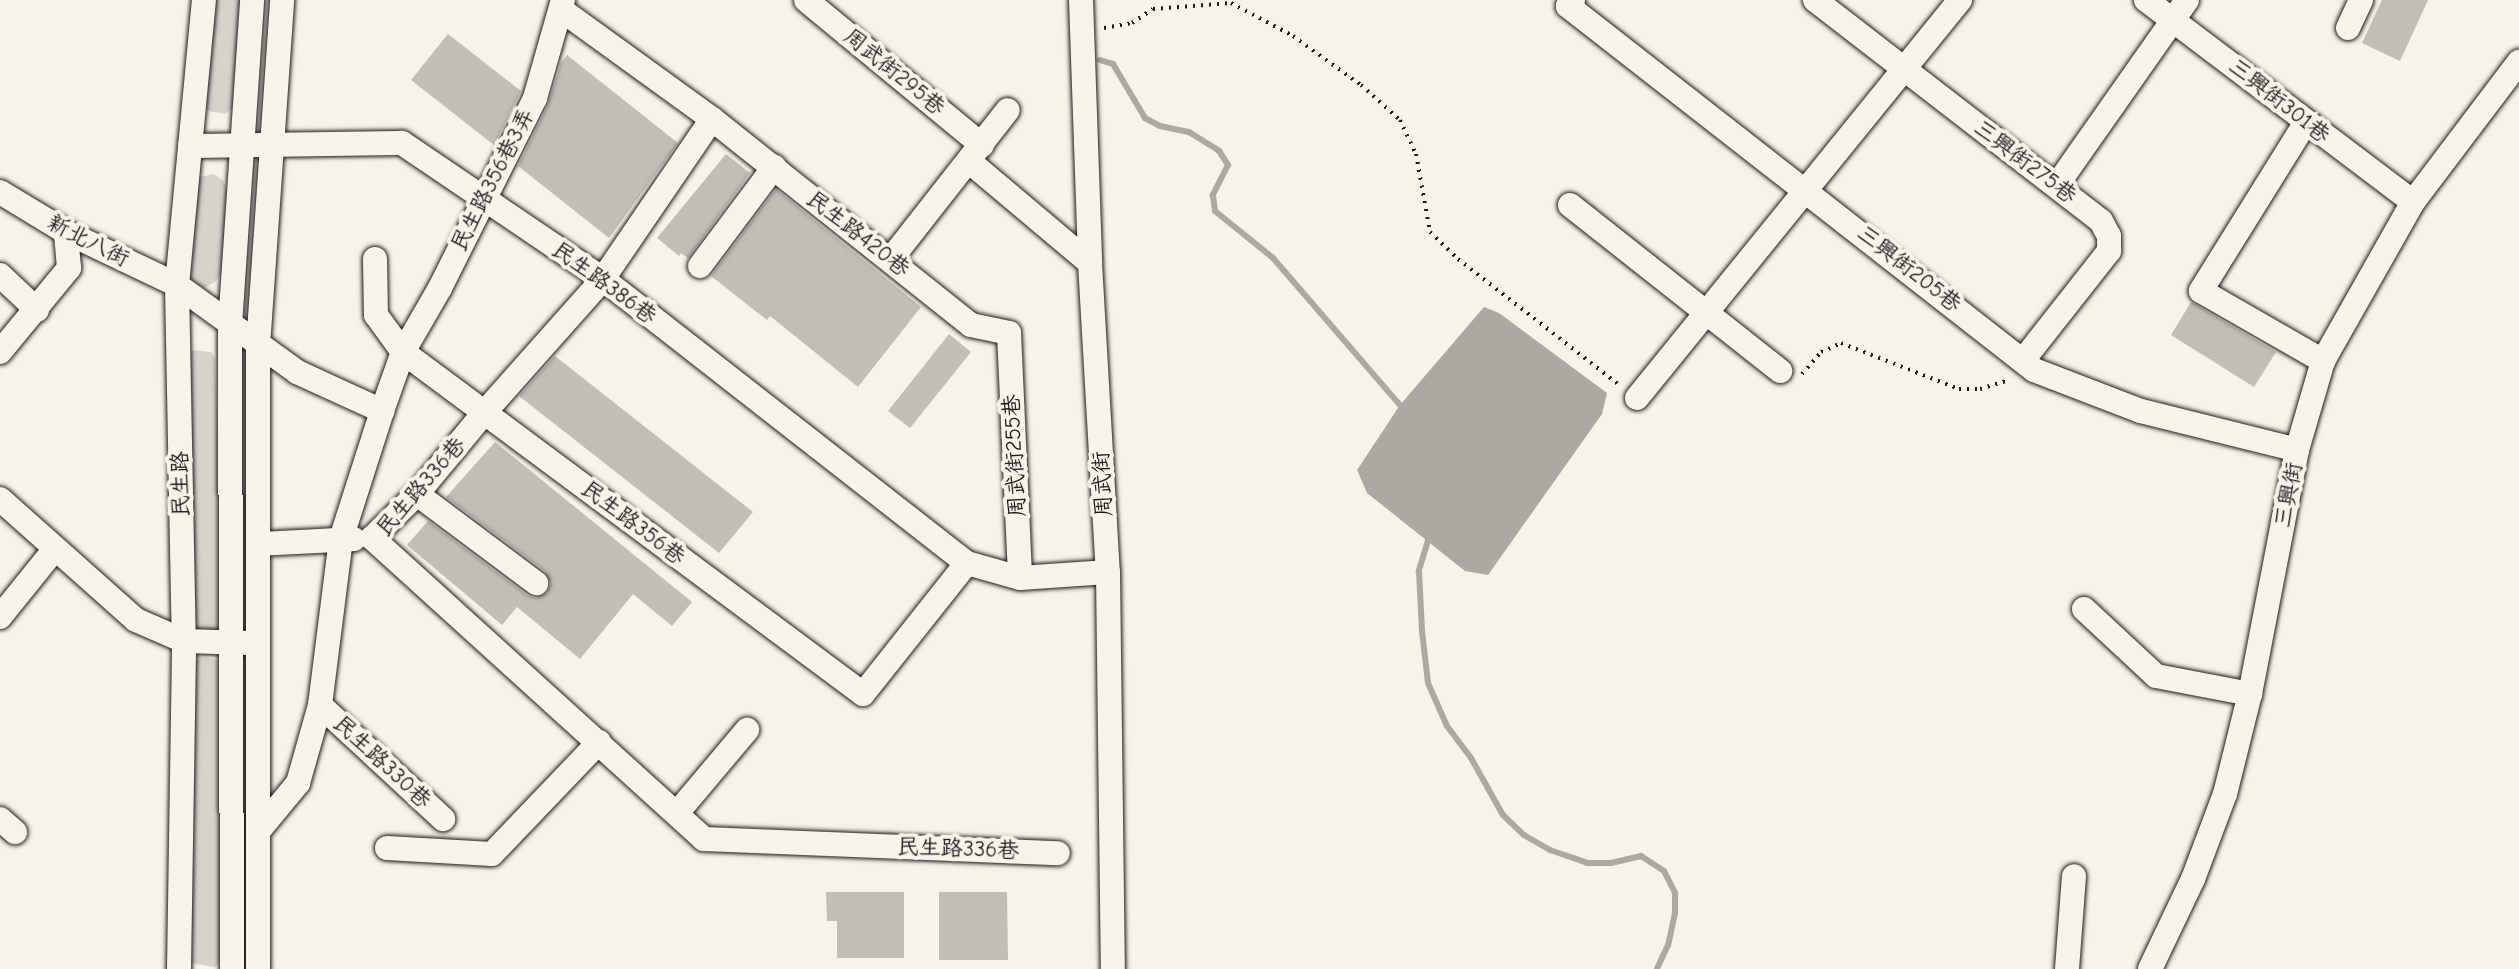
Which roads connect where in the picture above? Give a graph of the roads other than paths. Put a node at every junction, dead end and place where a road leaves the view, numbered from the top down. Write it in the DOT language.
graph roads {
  1 [pos="204,0"];
  2 [pos="252,0"];
  3 [pos="282,0"];
  4 [pos="806,0"];
  5 [pos="1081,0"];
  6 [pos="1573,0"];
  7 [pos="1815,0"];
  8 [pos="1960,0"];
  9 [pos="2146,0"];
  10 [pos="2361,0"];
  11 [pos="563,5"];
  12 [pos="2180,10"];
  13 [pos="2348,28"];
  14 [pos="2519,62"];
  15 [pos="1902,69"];
  16 [pos="1008,110"];
  17 [pos="712,119"];
  18 [pos="2306,122"];
  19 [pos="243,145"];
  20 [pos="271,145"];
  21 [pos="190,146"];
  22 [pos="976,153"];
  23 [pos="774,167"];
  24 [pos="2057,185"];
  25 [pos="1805,189"];
  26 [pos="0,192"];
  27 [pos="484,197"];
  28 [pos="2413,202"];
  29 [pos="1570,205"];
  30 [pos="66,232"];
  31 [pos="375,259"];
  32 [pos="891,259"];
  33 [pos="1090,263"];
  34 [pos="700,266"];
  35 [pos="0,275"];
  36 [pos="603,279"];
  37 [pos="177,285"];
  38 [pos="37,310"];
  39 [pos="1705,313"];
  40 [pos="230,325"];
  41 [pos="1009,333"];
  42 [pos="258,346"];
  43 [pos="0,352"];
  44 [pos="403,352"];
  45 [pos="2323,361"];
  46 [pos="2029,364"];
  47 [pos="1780,371"];
  48 [pos="1637,398"];
  49 [pos="382,411"];
  50 [pos="484,413"];
  51 [pos="2297,450"];
  52 [pos="417,494"];
  53 [pos="0,499"];
  54 [pos="372,538"];
  55 [pos="341,539"];
  56 [pos="259,544"];
  57 [pos="54,550"];
  58 [pos="967,563"];
  59 [pos="1108,572"];
  60 [pos="1020,578"];
  61 [pos="536,583"];
  62 [pos="2084,609"];
  63 [pos="0,617"];
  64 [pos="184,641"];
  65 [pos="234,643"];
  66 [pos="259,643"];
  67 [pos="2250,694"];
  68 [pos="320,705"];
  69 [pos="747,730"];
  70 [pos="599,742"];
  71 [pos="677,813"];
  72 [pos="443,819"];
  73 [pos="260,829"];
  74 [pos="387,848"];
  75 [pos="1058,853"];
  76 [pos="2074,876"];
  77 [pos="179,969"];
  78 [pos="232,969"];
  79 [pos="258,969"];
  80 [pos="1113,969"];
  81 [pos="2067,969"];
  82 [pos="2150,969"];
  1 -- 21 [label="street, 民生路"];
  2 -- 19 [label="street"];
  3 -- 20 [label="street"];
  4 -- 22 [label="street, 周武街295巷"];
  5 -- 33 [label="street, 周武街"];
  6 -- 25 [label="street, 三興街205巷"];
  7 -- 15 [label="street, 三興街275巷"];
  8 -- 15 [label="street"];
  9 -- 12 [label="street, 三興街301巷"];
  10 -- 13 [label="street"];
  11 -- 17 [label="street, 民生路420巷"];
  11 -- 27 [label="street, 民生路356巷3弄"];
  12 -- 18 [label="street, 三興街301巷"];
  12 -- 24 [label="street"];
  14 -- 28 [label="street, 三興街"];
  15 -- 24 [label="street, 三興街275巷"];
  15 -- 25 [label="street"];
  16 -- 22 [label="street"];
  17 -- 23 [label="street, 民生路420巷"];
  17 -- 36 [label="street"];
  18 -- 28 [label="street, 三興街301巷"];
  18 -- 45 [label="street"];
  19 -- 20 [label="street, 民生路386巷"];
  19 -- 21 [label="street, 民生路386巷"];
  19 -- 40 [label="street"];
  20 -- 27 [label="street, 民生路386巷"];
  20 -- 42 [label="street"];
  21 -- 37 [label="street, 民生路"];
  22 -- 32 [label="street"];
  22 -- 33 [label="street, 周武街295巷"];
  23 -- 32 [label="street, 民生路420巷"];
  23 -- 34 [label="street"];
  24 -- 46 [label="street, 三興街275巷"];
  25 -- 39 [label="street"];
  25 -- 46 [label="street, 三興街205巷"];
  26 -- 30 [label="street, 新北八街"];
  27 -- 36 [label="street, 民生路386巷"];
  27 -- 44 [label="street, 民生路356巷3弄"];
  28 -- 45 [label="street, 三興街"];
  29 -- 39 [label="street"];
  30 -- 37 [label="street, 新北八街"];
  30 -- 38 [label="street"];
  31 -- 44 [label="street, 民生路356巷"];
  32 -- 41 [label="street, 民生路420巷"];
  33 -- 59 [label="street, 周武街"];
  35 -- 38 [label="street"];
  36 -- 50 [label="street, 民生路336巷"];
  36 -- 58 [label="street, 民生路386巷"];
  37 -- 40 [label="street"];
  37 -- 64 [label="street, 民生路"];
  38 -- 43 [label="street"];
  39 -- 47 [label="street"];
  39 -- 48 [label="street"];
  40 -- 42 [label="street"];
  40 -- 65 [label="street"];
  41 -- 60 [label="street, 周武街255巷"];
  42 -- 49 [label="street"];
  42 -- 56 [label="street"];
  44 -- 49 [label="street"];
  44 -- 50 [label="street, 民生路356巷"];
  45 -- 51 [label="street, 三興街"];
  46 -- 51 [label="street, 三興街205巷"];
  49 -- 55 [label="street"];
  50 -- 52 [label="street, 民生路336巷"];
  50 -- 58 [label="street, 民生路356巷"];
  51 -- 67 [label="street, 三興街"];
  52 -- 54 [label="street, 民生路336巷"];
  52 -- 61 [label="street"];
  53 -- 57 [label="street"];
  54 -- 55 [label="street"];
  54 -- 70 [label="street, 民生路336巷"];
  55 -- 56 [label="street"];
  55 -- 68 [label="street"];
  56 -- 66 [label="street"];
  57 -- 63 [label="street"];
  57 -- 64 [label="street"];
  58 -- 60 [label="street"];
  59 -- 60 [label="street"];
  59 -- 80 [label="street, 周武街"];
  62 -- 67 [label="street"];
  64 -- 65 [label="street"];
  64 -- 77 [label="street, 民生路"];
  65 -- 66 [label="street"];
  65 -- 78 [label="street"];
  66 -- 73 [label="street"];
  67 -- 82 [label="street, 三興街"];
  68 -- 72 [label="street, 民生路330巷"];
  68 -- 73 [label="street"];
  69 -- 71 [label="street"];
  70 -- 71 [label="street, 民生路336巷"];
  70 -- 74 [label="street"];
  71 -- 75 [label="street, 民生路336巷"];
  73 -- 79 [label="street"];
  76 -- 81 [label="street"];
}
